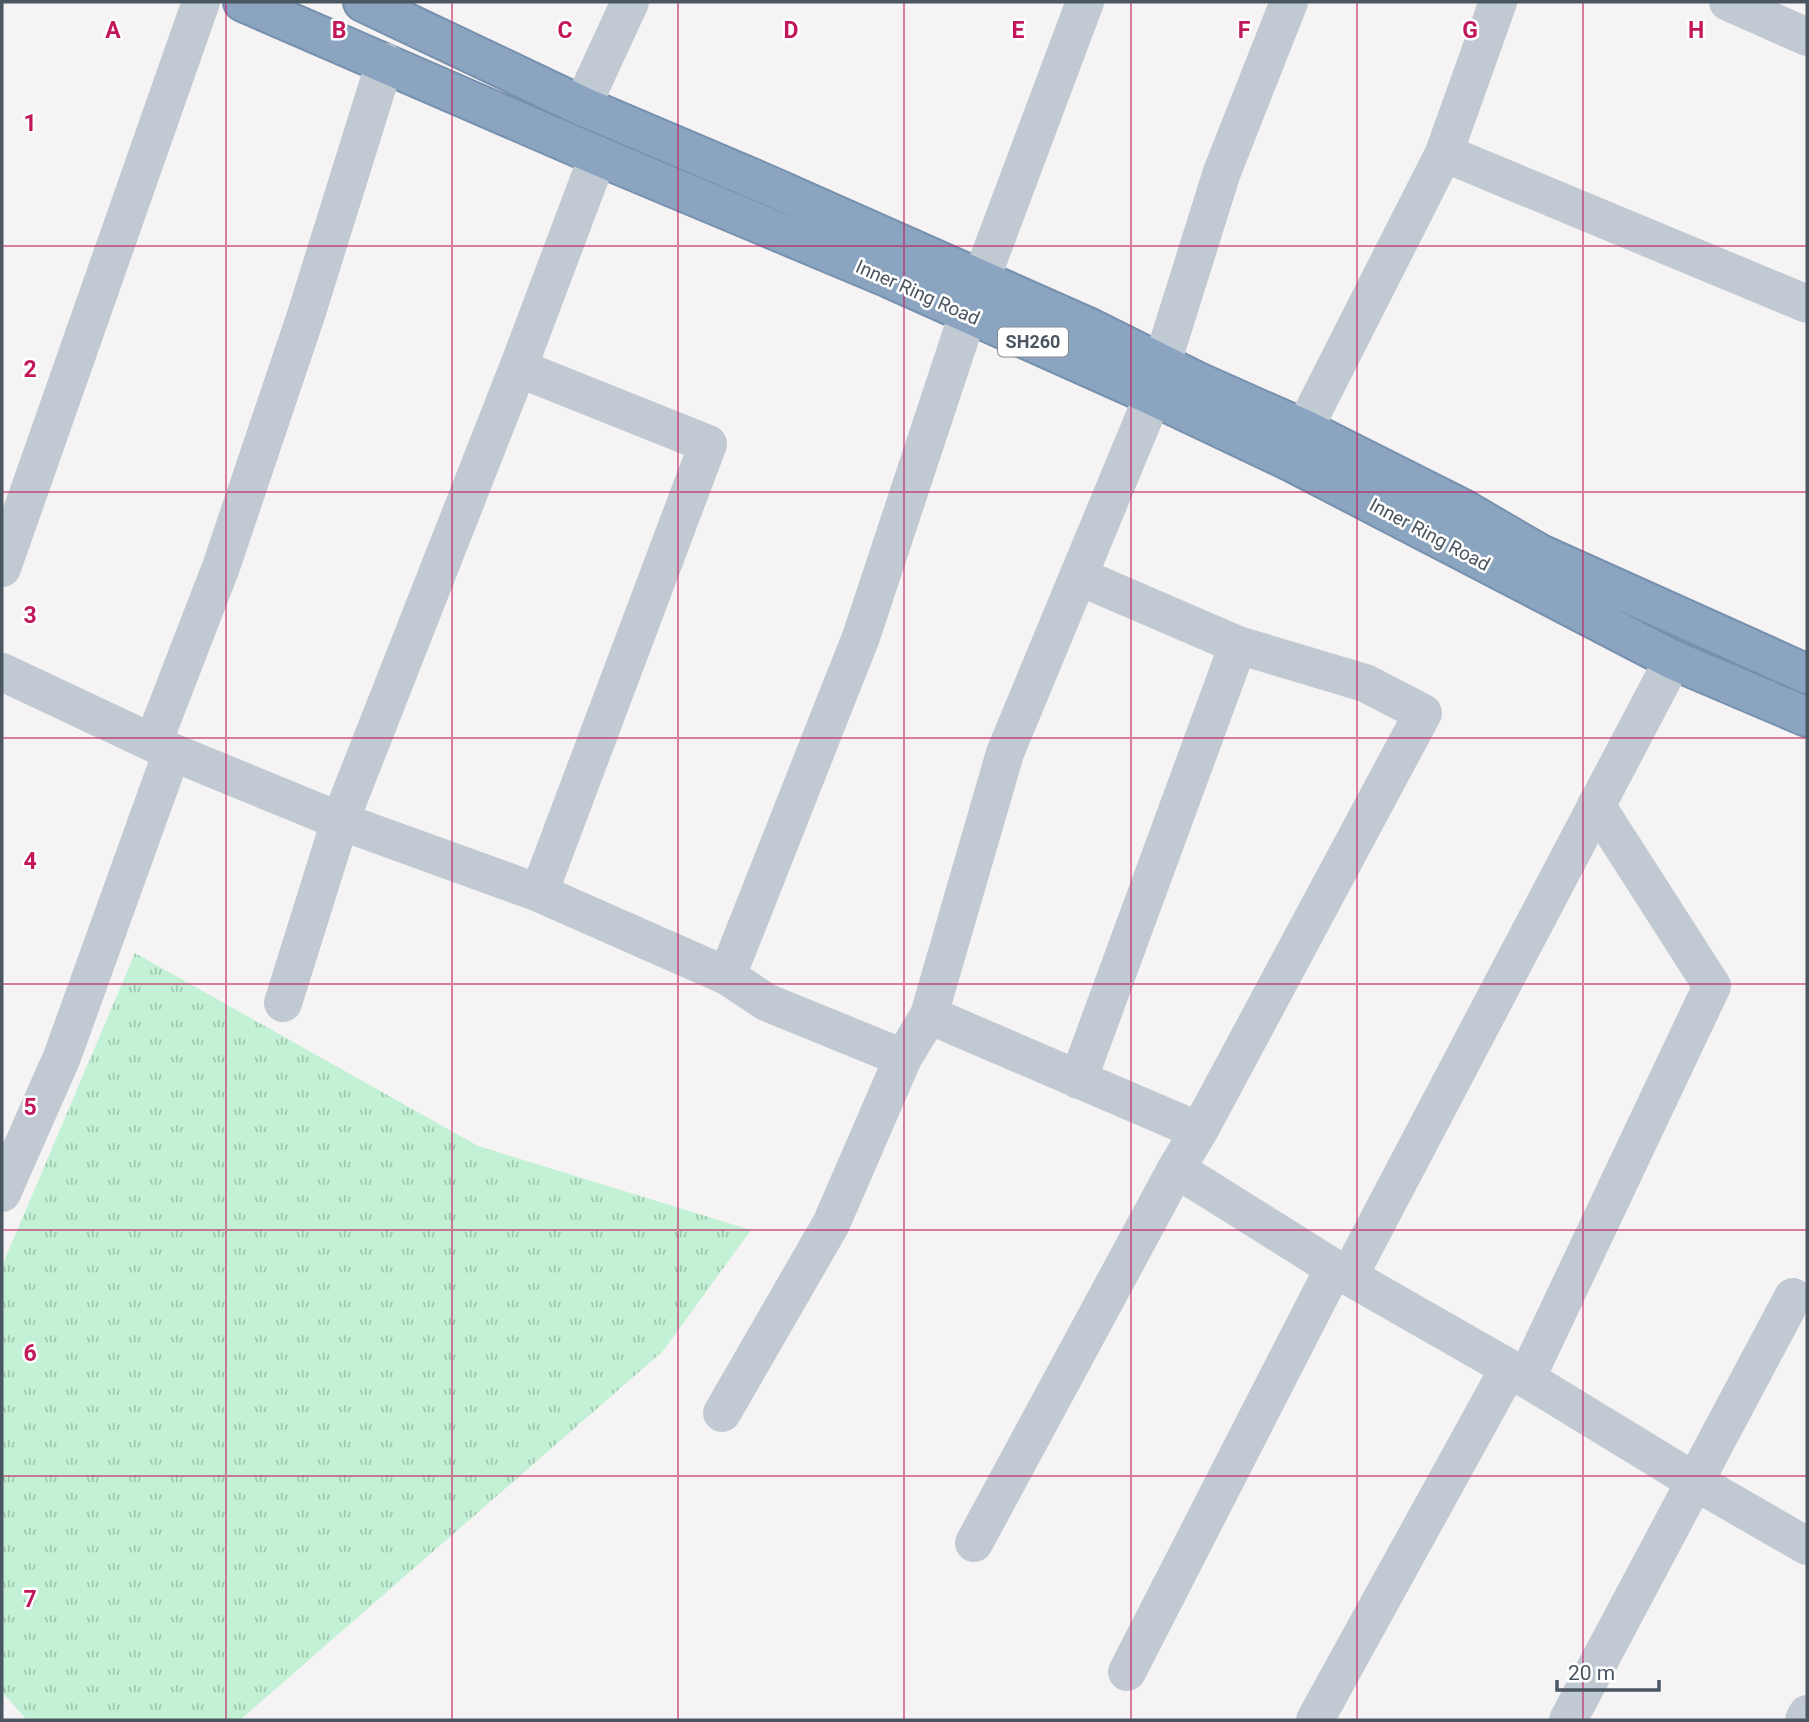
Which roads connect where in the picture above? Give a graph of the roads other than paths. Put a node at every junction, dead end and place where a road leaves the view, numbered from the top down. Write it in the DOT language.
graph roads {
  1 [pos="201,2"];
  2 [pos="243,2"];
  3 [pos="629,2"];
  4 [pos="1085,2"];
  5 [pos="1289,2"];
  6 [pos="1498,2"];
  7 [pos="1728,2"];
  8 [pos="382,6"];
  9 [pos="1767,10"];
  10 [pos="1807,37"];
  11 [pos="385,62"];
  12 [pos="582,106"];
  13 [pos="1444,153"];
  14 [pos="598,156"];
  15 [pos="975,297"];
  16 [pos="1807,304"];
  17 [pos="518,368"];
  18 [pos="1158,380"];
  19 [pos="1304,429"];
  20 [pos="2,568"];
  21 [pos="1078,576"];
  22 [pos="1238,645"];
  23 [pos="1673,660"];
  24 [pos="2,672"];
  25 [pos="1807,674"];
  26 [pos="1807,717"];
  27 [pos="162,747"];
  28 [pos="1596,805"];
  29 [pos="340,821"];
  30 [pos="538,892"];
  31 [pos="727,976"];
  32 [pos="283,1003"];
  33 [pos="929,1015"];
  34 [pos="902,1058"];
  35 [pos="1078,1080"];
  36 [pos="1199,1130"];
  37 [pos="1176,1169"];
  38 [pos="2,1193"];
  39 [pos="1341,1272"];
  40 [pos="1793,1297"];
  41 [pos="1518,1374"];
  42 [pos="722,1413"];
  43 [pos="1694,1481"];
  44 [pos="974,1543"];
  45 [pos="1807,1546"];
  46 [pos="1127,1672"];
  47 [pos="1807,1714"];
  48 [pos="1315,1720"];
  49 [pos="1567,1720"];
  50 [pos="1804,1720"];
  1 -- 20 [label="street"];
  2 -- 11 [label="highway, Inner Ring Road"];
  3 -- 12 [label="street"];
  4 -- 15 [label="street"];
  5 -- 18 [label="street"];
  6 -- 13 [label="street"];
  7 -- 9 [label="street"];
  8 -- 12 [label="highway, Inner Ring Road"];
  9 -- 10 [label="street"];
  11 -- 14 [label="highway, Inner Ring Road"];
  11 -- 27 [label="street"];
  12 -- 15 [label="highway, Inner Ring Road"];
  13 -- 16 [label="street"];
  13 -- 19 [label="street"];
  14 -- 15 [label="highway, Inner Ring Road"];
  14 -- 17 [label="street"];
  15 -- 18 [label="highway, Inner Ring Road"];
  15 -- 31 [label="street"];
  17 -- 29 [label="street"];
  17 -- 30 [label="street"];
  18 -- 19 [label="highway, Inner Ring Road"];
  18 -- 21 [label="street"];
  18 -- 23 [label="highway, Inner Ring Road"];
  19 -- 25 [label="highway, Inner Ring Road"];
  21 -- 22 [label="street"];
  21 -- 33 [label="street"];
  22 -- 35 [label="street"];
  22 -- 36 [label="street"];
  23 -- 26 [label="highway, Inner Ring Road"];
  23 -- 28 [label="street"];
  24 -- 27 [label="street"];
  27 -- 29 [label="street"];
  27 -- 38 [label="street"];
  28 -- 39 [label="street"];
  28 -- 41 [label="street"];
  29 -- 30 [label="street"];
  29 -- 32 [label="street"];
  30 -- 31 [label="street"];
  31 -- 34 [label="street"];
  33 -- 34 [label="street"];
  33 -- 35 [label="street"];
  34 -- 42 [label="street"];
  35 -- 36 [label="street"];
  36 -- 37 [label="street"];
  37 -- 39 [label="street"];
  37 -- 44 [label="street"];
  39 -- 41 [label="street"];
  39 -- 46 [label="street"];
  40 -- 43 [label="street"];
  41 -- 43 [label="street"];
  41 -- 48 [label="street"];
  43 -- 45 [label="street"];
  43 -- 49 [label="street"];
  47 -- 50 [label="street"];
}
